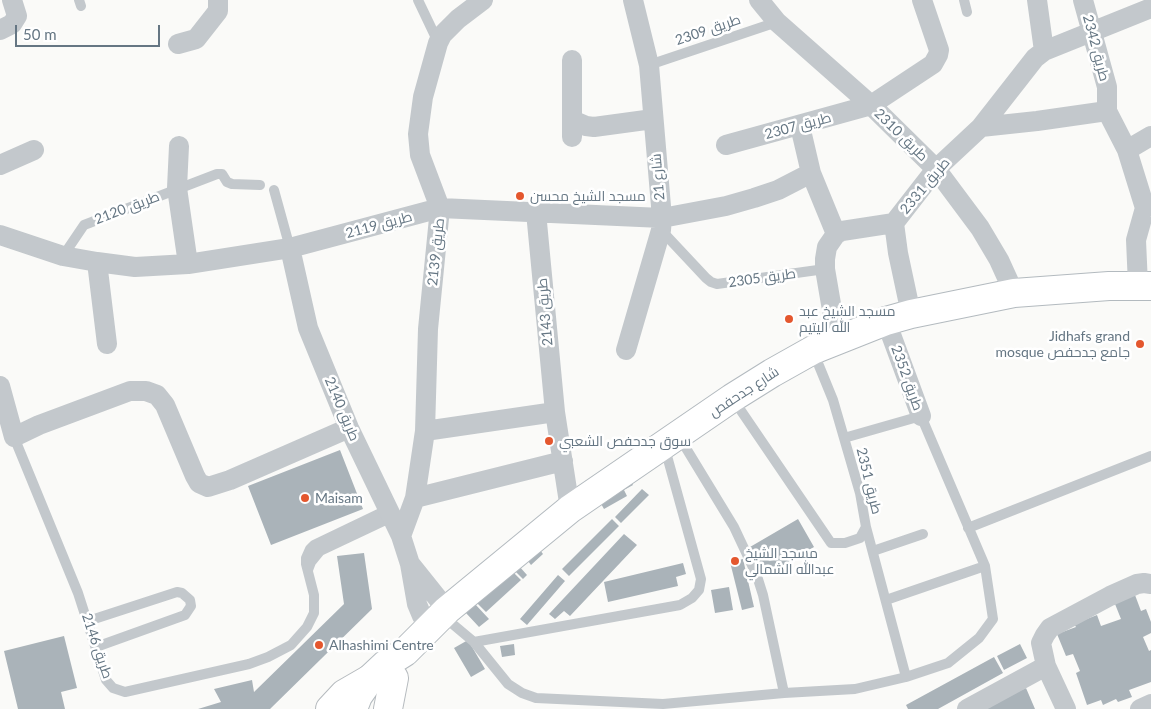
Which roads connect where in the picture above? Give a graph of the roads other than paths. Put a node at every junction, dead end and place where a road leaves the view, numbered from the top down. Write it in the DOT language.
graph roads {
  1 [pos="12,0"];
  2 [pos="218,0"];
  3 [pos="418,0"];
  4 [pos="634,0"];
  5 [pos="759,0"];
  6 [pos="922,0"];
  7 [pos="964,0"];
  8 [pos="1037,0"];
  9 [pos="1083,0"];
  10 [pos="478,1"];
  11 [pos="1151,8"];
  12 [pos="966,12"];
  13 [pos="776,22"];
  14 [pos="0,30"];
  15 [pos="1092,31"];
  16 [pos="438,43"];
  17 [pos="178,44"];
  18 [pos="1044,51"];
  19 [pos="572,60"];
  20 [pos="649,64"];
  21 [pos="871,105"];
  22 [pos="1107,111"];
  23 [pos="653,119"];
  24 [pos="800,126"];
  25 [pos="981,127"];
  26 [pos="1151,136"];
  27 [pos="726,145"];
  28 [pos="179,146"];
  29 [pos="34,150"];
  30 [pos="1127,150"];
  31 [pos="0,165"];
  32 [pos="936,169"];
  33 [pos="811,173"];
  34 [pos="260,185"];
  35 [pos="177,188"];
  36 [pos="274,190"];
  37 [pos="1148,207"];
  38 [pos="440,208"];
  39 [pos="536,212"];
  40 [pos="894,223"];
  41 [pos="662,224"];
  42 [pos="836,234"];
  43 [pos="0,235"];
  44 [pos="290,248"];
  45 [pos="63,256"];
  46 [pos="97,262"];
  47 [pos="188,264"];
  48 [pos="826,269"];
  49 [pos="1144,285"];
  50 [pos="1014,293"];
  51 [pos="898,318"];
  52 [pos="838,339"];
  53 [pos="107,344"];
  54 [pos="626,350"];
  55 [pos="813,350"];
  56 [pos="0,386"];
  57 [pos="732,398"];
  58 [pos="555,412"];
  59 [pos="921,416"];
  60 [pos="349,428"];
  61 [pos="425,431"];
  62 [pos="14,436"];
  63 [pos="844,438"];
  64 [pos="671,439"];
  65 [pos="1151,456"];
  66 [pos="563,461"];
  67 [pos="415,498"];
  68 [pos="570,509"];
  69 [pos="391,513"];
  70 [pos="866,527"];
  71 [pos="968,528"];
  72 [pos="923,534"];
  73 [pos="402,536"];
  74 [pos="873,551"];
  75 [pos="986,566"];
  76 [pos="1151,584"];
  77 [pos="886,600"];
  78 [pos="440,617"];
  79 [pos="88,621"];
  80 [pos="474,642"];
  81 [pos="96,646"];
  82 [pos="1046,666"];
  83 [pos="906,677"];
  84 [pos="382,678"];
  85 [pos="784,693"];
  86 [pos="1151,704"];
  87 [pos="330,709"];
  88 [pos="353,709"];
  89 [pos="377,709"];
  90 [pos="388,709"];
  91 [pos="967,709"];
  92 [pos="1066,709"];
  93 [pos="1140,709"];
  1 -- 14 [label="street"];
  2 -- 17 [label="street"];
  3 -- 16 [label="lane"];
  4 -- 20 [label="street, شارع 21"];
  5 -- 13 [label="street, طريق 2310"];
  6 -- 21 [label="street, طريق 2307"];
  7 -- 12 [label="lane"];
  8 -- 18 [label="street"];
  9 -- 15 [label="street, طريق 2342"];
  10 -- 16 [label="street, طريق 2139"];
  11 -- 15 [label="street"];
  13 -- 20 [label="lane, طريق 2309"];
  13 -- 21 [label="street, طريق 2310"];
  15 -- 18 [label="street"];
  15 -- 22 [label="street, طريق 2342"];
  16 -- 38 [label="street, طريق 2139"];
  18 -- 25 [label="street, طريق 2331"];
  19 -- 23 [label="street"];
  20 -- 23 [label="street, شارع 21"];
  21 -- 24 [label="street, طريق 2307"];
  21 -- 32 [label="street, طريق 2310"];
  22 -- 25 [label="street"];
  22 -- 30 [label="street, طريق 2342"];
  23 -- 41 [label="street, شارع 21"];
  24 -- 27 [label="street, طريق 2307"];
  24 -- 33 [label="street"];
  25 -- 32 [label="street, طريق 2331"];
  26 -- 30 [label="street"];
  28 -- 35 [label="street, طريق 2120"];
  29 -- 31 [label="street"];
  30 -- 37 [label="street, طريق 2342"];
  32 -- 40 [label="street, طريق 2331"];
  32 -- 50 [label="street, طريق 2310"];
  33 -- 41 [label="street"];
  33 -- 42 [label="street"];
  34 -- 35 [label="lane, طريق 2120"];
  35 -- 45 [label="lane, طريق 2120"];
  35 -- 47 [label="street, طريق 2120"];
  36 -- 44 [label="lane"];
  37 -- 49 [label="street, طريق 2342"];
  38 -- 39 [label="street, طريق 2119"];
  38 -- 44 [label="street, طريق 2119"];
  38 -- 61 [label="street, طريق 2139"];
  39 -- 41 [label="street, طريق 2119"];
  39 -- 58 [label="street, طريق 2143"];
  40 -- 42 [label="street"];
  40 -- 51 [label="street, طريق 2331"];
  41 -- 48 [label="lane, طريق 2305"];
  41 -- 54 [label="street, شارع 21"];
  42 -- 48 [label="street"];
  43 -- 45 [label="street, طريق 2119"];
  44 -- 47 [label="street, طريق 2119"];
  44 -- 60 [label="street, طريق 2140"];
  45 -- 46 [label="street, طريق 2119"];
  46 -- 47 [label="street, طريق 2119"];
  46 -- 53 [label="street"];
  48 -- 52 [label="street"];
  49 -- 50 [label="street, شارع جدحفص"];
  50 -- 51 [label="street, شارع جدحفص"];
  51 -- 52 [label="street, شارع جدحفص"];
  51 -- 59 [label="street, طريق 2352"];
  52 -- 55 [label="street, شارع جدحفص"];
  55 -- 57 [label="street, شارع جدحفص"];
  55 -- 63 [label="lane, طريق 2351"];
  56 -- 62 [label="street, طريق 2146"];
  57 -- 64 [label="street, شارع جدحفص"];
  57 -- 70 [label="lane, طريق 2351"];
  58 -- 61 [label="street"];
  58 -- 66 [label="street, طريق 2143"];
  59 -- 63 [label="lane, طريق 2352"];
  59 -- 71 [label="lane"];
  60 -- 62 [label="street"];
  60 -- 69 [label="street, طريق 2140"];
  61 -- 67 [label="street, طريق 2139"];
  62 -- 79 [label="lane, طريق 2146"];
  63 -- 70 [label="lane, طريق 2351"];
  64 -- 68 [label="street, شارع جدحفص"];
  64 -- 80 [label="lane"];
  64 -- 85 [label="lane"];
  65 -- 71 [label="lane"];
  66 -- 67 [label="street"];
  66 -- 68 [label="street, طريق 2143"];
  67 -- 73 [label="street"];
  68 -- 78 [label="street, شارع جدحفص"];
  69 -- 73 [label="street, طريق 2140"];
  69 -- 81 [label="lane, طريق 2146"];
  70 -- 74 [label="lane"];
  71 -- 75 [label="lane"];
  72 -- 74 [label="lane"];
  73 -- 78 [label="street, طريق 2140"];
  74 -- 77 [label="lane"];
  75 -- 77 [label="lane"];
  75 -- 83 [label="lane"];
  76 -- 82 [label="street"];
  77 -- 83 [label="lane"];
  78 -- 80 [label="lane"];
  78 -- 84 [label="street, شارع جدحفص"];
  79 -- 81 [label="lane, طريق 2146"];
  79 -- 81 [label="lane"];
  80 -- 85 [label="lane"];
  82 -- 91 [label="street"];
  82 -- 92 [label="street"];
  83 -- 85 [label="lane"];
  84 -- 87 [label="street"];
  84 -- 88 [label="street, شارع جدحفص"];
  84 -- 89 [label="street, شارع جدحفص"];
  84 -- 90 [label="street"];
  86 -- 93 [label="street"];
}
